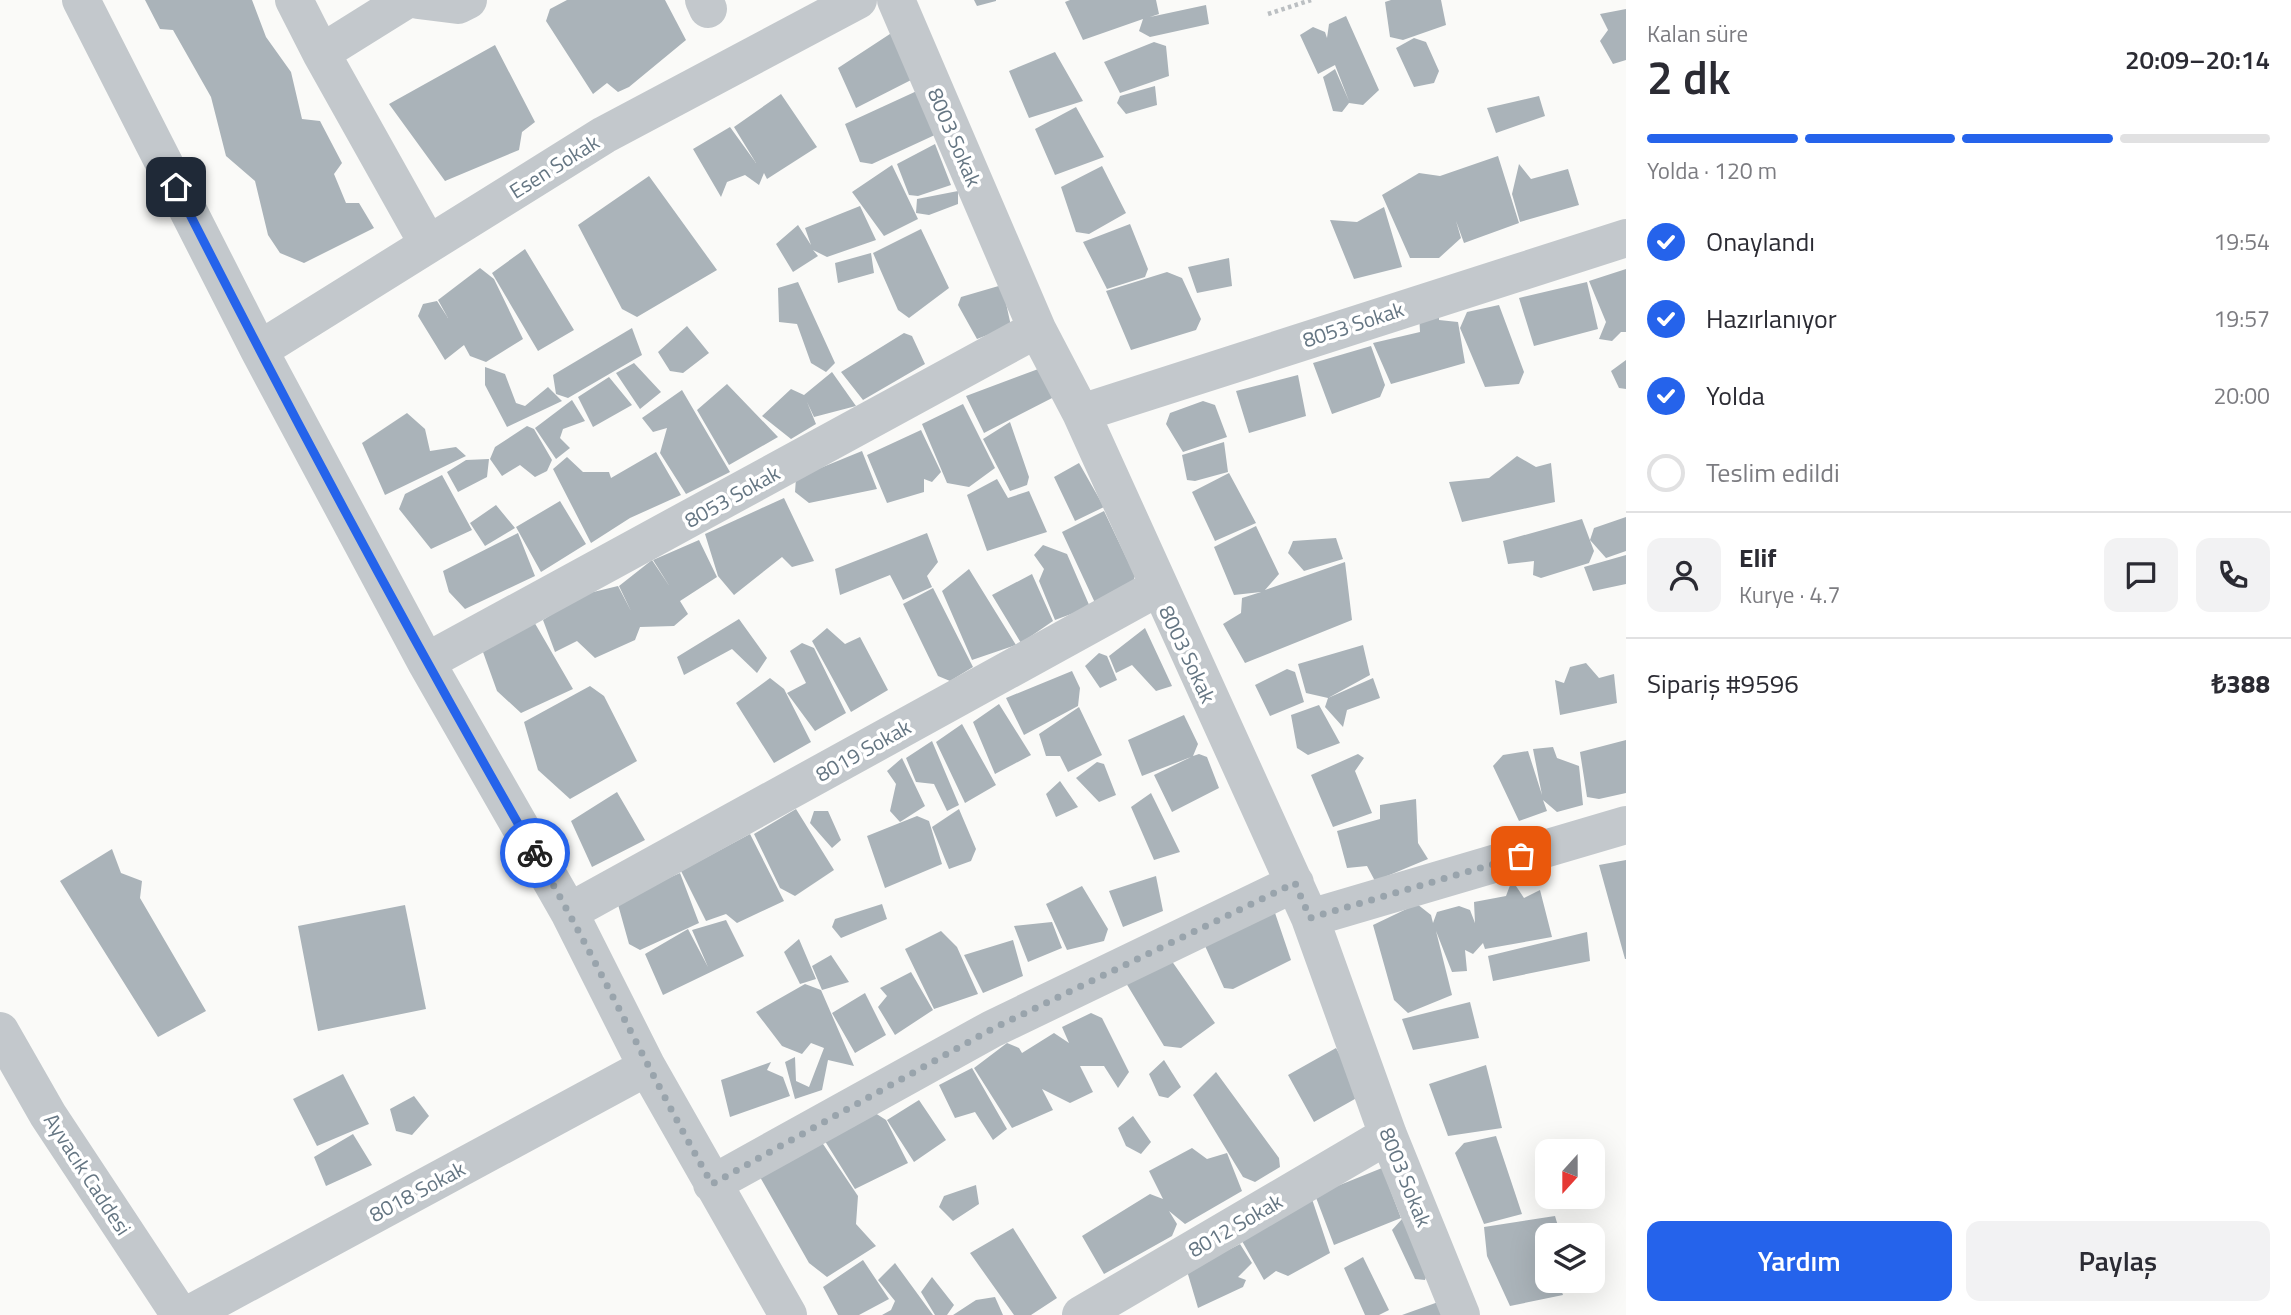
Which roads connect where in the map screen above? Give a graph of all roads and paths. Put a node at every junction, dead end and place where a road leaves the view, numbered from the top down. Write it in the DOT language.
graph roads {
  1 [pos="81,0"];
  2 [pos="294,0"];
  3 [pos="406,0"];
  4 [pos="418,0"];
  5 [pos="468,0"];
  6 [pos="858,0"];
  7 [pos="896,0"];
  8 [pos="1311,0"];
  9 [pos="1268,14"];
  10 [pos="321,53"];
  11 [pos="1626,238"];
  12 [pos="428,244"];
  13 [pos="1037,329"];
  14 [pos="259,350"];
  15 [pos="1081,413"];
  16 [pos="1157,587"];
  17 [pos="426,662"];
  18 [pos="1626,825"];
  19 [pos="1295,883"];
  20 [pos="569,912"];
  21 [pos="1310,918"];
  22 [pos="0,1031"];
  23 [pos="647,1067"];
  24 [pos="1388,1135"];
  25 [pos="712,1184"];
  26 [pos="180,1315"];
  27 [pos="188,1315"];
  28 [pos="788,1315"];
  29 [pos="1081,1315"];
  30 [pos="1461,1315"];
  1 -- 14 [label="street"];
  2 -- 10 [label="street"];
  3 -- 10 [label="street"];
  4 -- 5 [label="street"];
  6 -- 12 [label="street, Esen Sokak"];
  7 -- 13 [label="street, 8003 Sokak"];
  8 -- 9 [label="path"];
  10 -- 12 [label="street"];
  11 -- 15 [label="street, 8053 Sokak"];
  12 -- 14 [label="street, Esen Sokak"];
  13 -- 15 [label="street, 8003 Sokak"];
  13 -- 17 [label="street, 8053 Sokak"];
  14 -- 17 [label="street"];
  15 -- 16 [label="street, 8003 Sokak"];
  16 -- 19 [label="street, 8003 Sokak"];
  16 -- 20 [label="street, 8019 Sokak"];
  17 -- 20 [label="street"];
  18 -- 21 [label="street"];
  19 -- 21 [label="street, 8003 Sokak"];
  19 -- 25 [label="street"];
  20 -- 23 [label="street"];
  21 -- 24 [label="street, 8003 Sokak"];
  22 -- 26 [label="street, Ayvacık Caddesi"];
  23 -- 25 [label="street"];
  23 -- 27 [label="street, 8018 Sokak"];
  24 -- 29 [label="street, 8012 Sokak"];
  24 -- 30 [label="street, 8003 Sokak"];
  25 -- 28 [label="street"];
}
